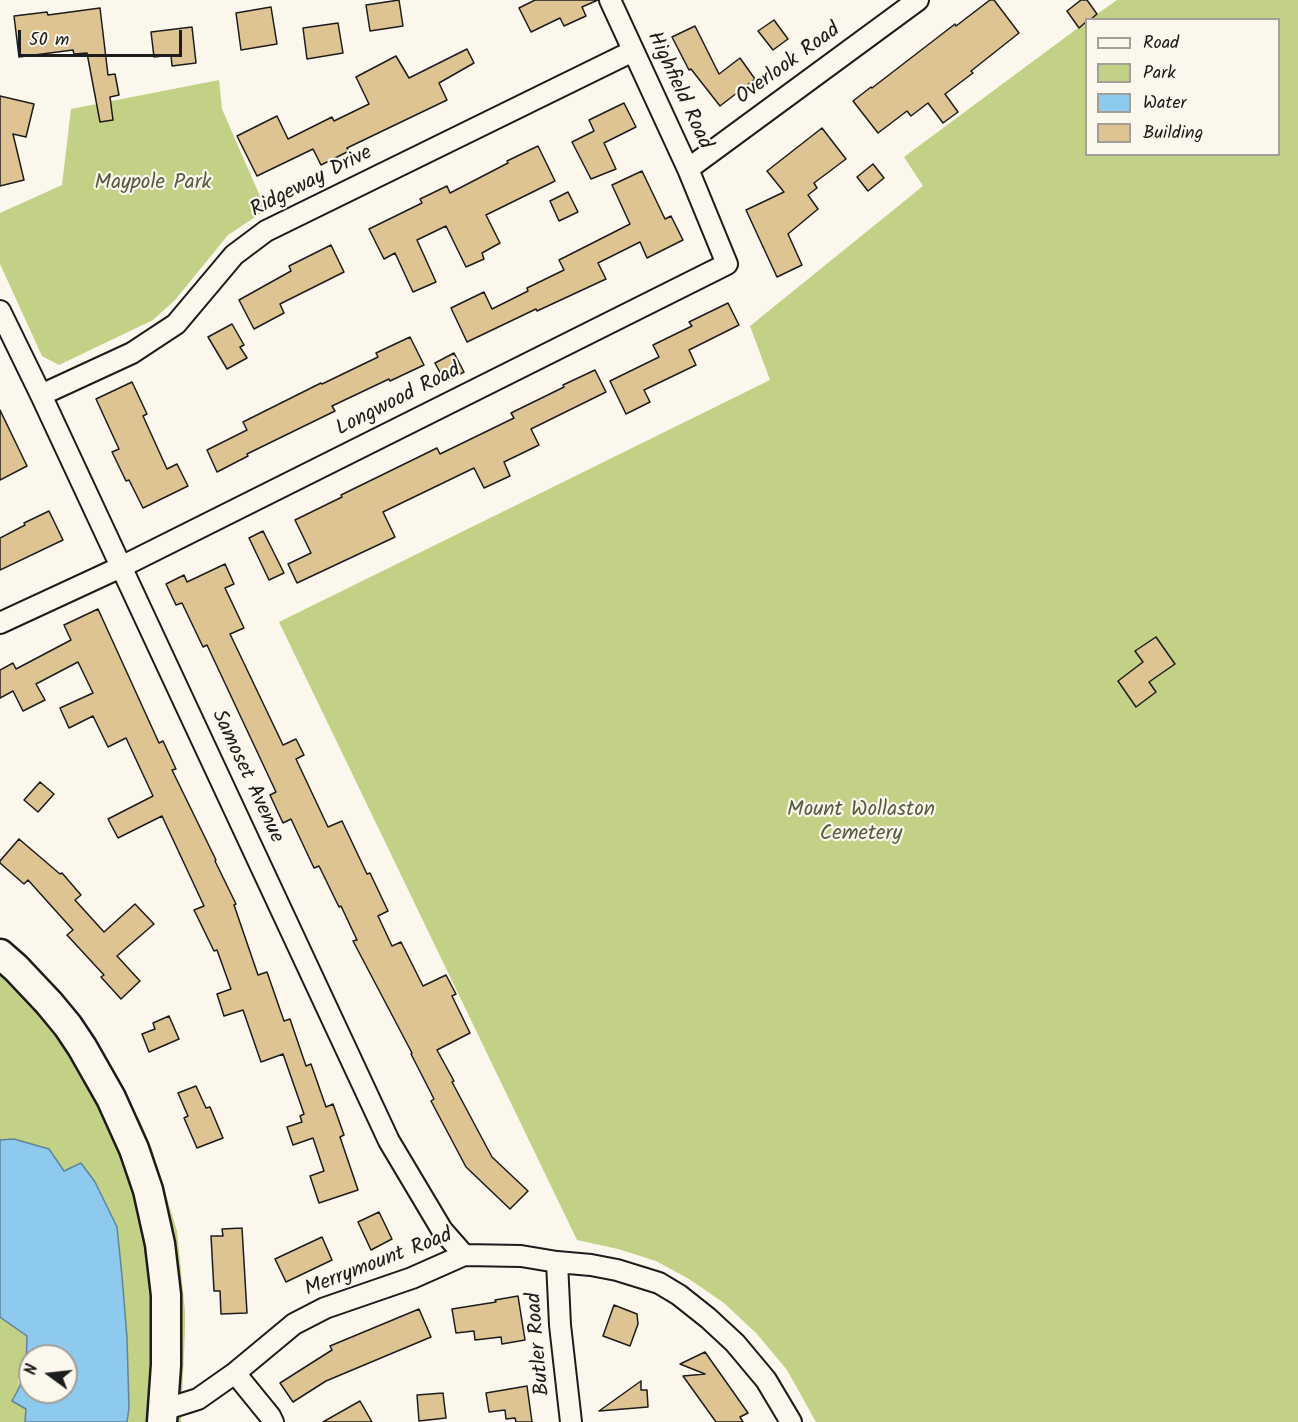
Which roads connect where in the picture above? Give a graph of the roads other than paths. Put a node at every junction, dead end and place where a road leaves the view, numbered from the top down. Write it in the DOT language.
graph roads {
  1 [pos="610,0"];
  2 [pos="918,0"];
  3 [pos="633,51"];
  4 [pos="688,170"];
  5 [pos="0,311"];
  6 [pos="41,395"];
  7 [pos="121,567"];
  8 [pos="0,623"];
  9 [pos="0,954"];
  10 [pos="464,1255"];
  11 [pos="557,1262"];
  12 [pos="236,1373"];
  13 [pos="163,1416"];
  14 [pos="273,1422"];
  15 [pos="571,1422"];
  16 [pos="790,1422"];
  1 -- 3 [label="street, Highfield Road"];
  2 -- 4 [label="street, Overlook Road"];
  3 -- 4 [label="street, Highfield Road"];
  3 -- 6 [label="street, Ridgeway Drive"];
  4 -- 7 [label="street, Longwood Road"];
  5 -- 6 [label="street, Samoset Avenue"];
  6 -- 7 [label="street, Samoset Avenue"];
  7 -- 8 [label="street, Longwood Road"];
  7 -- 10 [label="street, Samoset Avenue"];
  9 -- 13 [label="main road"];
  10 -- 11 [label="street, Merrymount Road"];
  10 -- 12 [label="street, Merrymount Road"];
  11 -- 15 [label="street, Butler Road"];
  11 -- 16 [label="street, Merrymount Road"];
  12 -- 13 [label="street, Merrymount Road"];
  12 -- 14 [label="street"];
}
